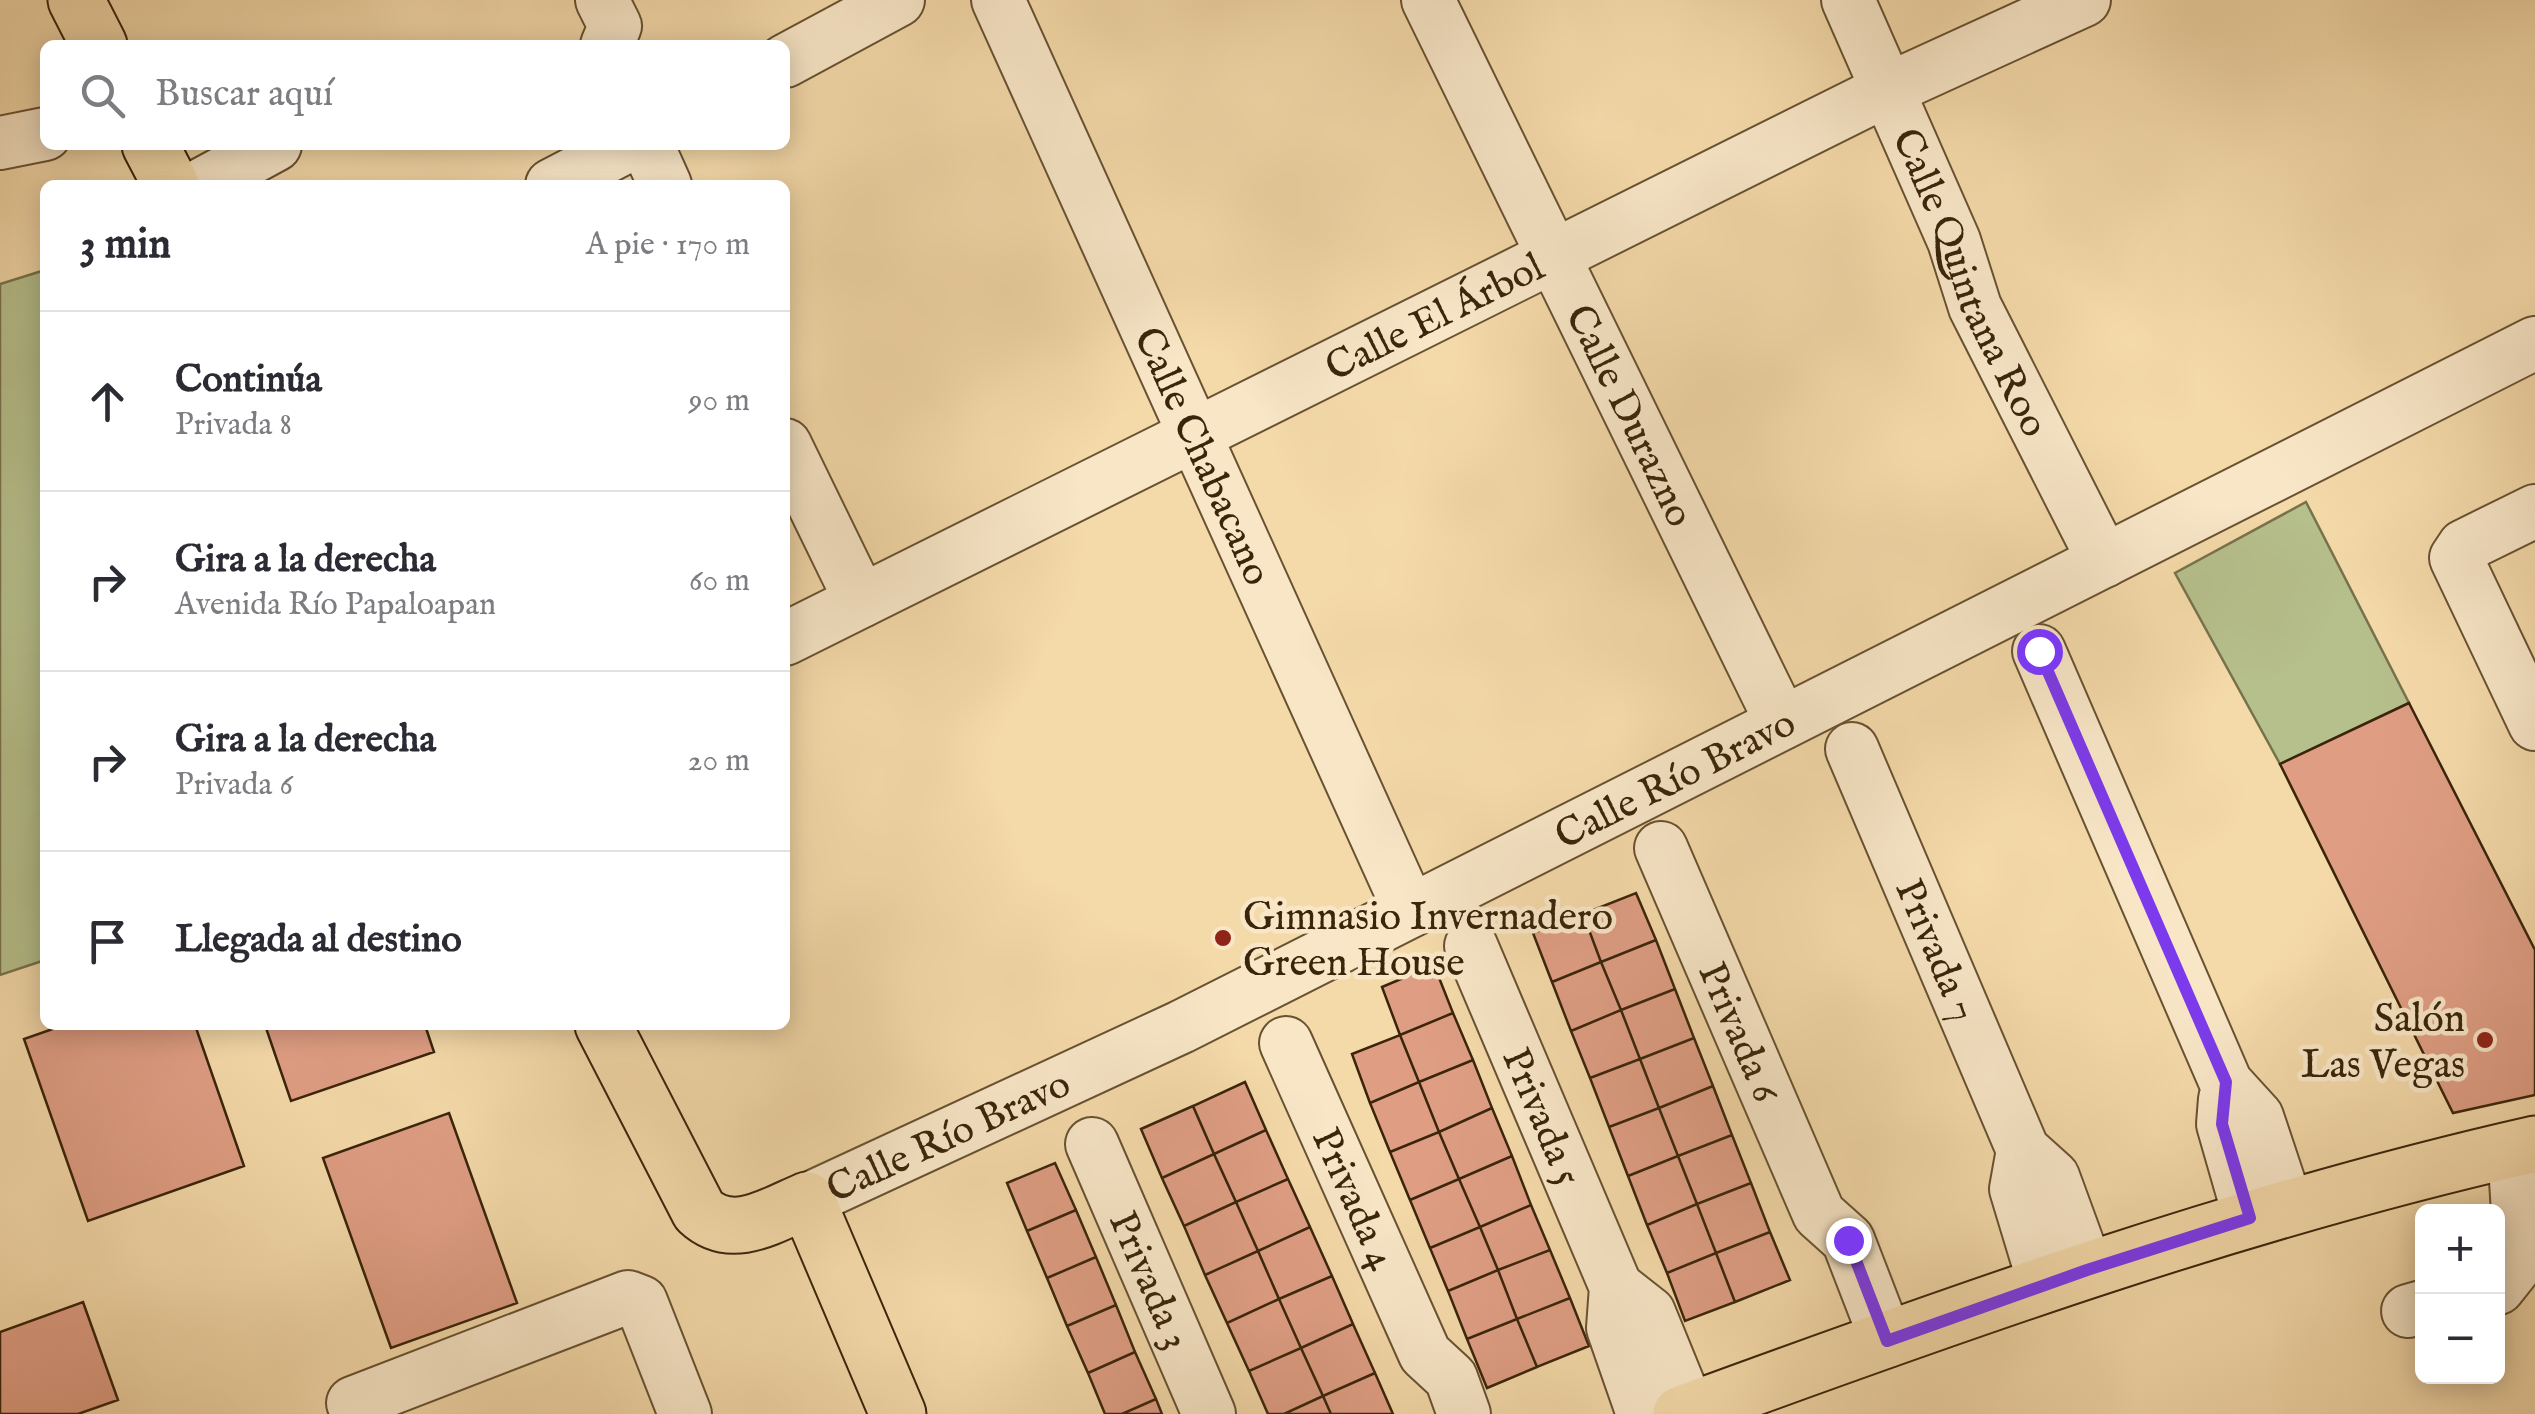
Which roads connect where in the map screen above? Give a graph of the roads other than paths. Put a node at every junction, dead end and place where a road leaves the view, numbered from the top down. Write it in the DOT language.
graph roads {
  1 [pos="76,0"];
  2 [pos="898,0"];
  3 [pos="998,0"];
  4 [pos="1428,0"];
  5 [pos="1848,0"];
  6 [pos="2084,0"];
  7 [pos="96,40"];
  8 [pos="790,58"];
  9 [pos="1889,89"];
  10 [pos="40,135"];
  11 [pos="0,143"];
  12 [pos="152,150"];
  13 [pos="266,150"];
  14 [pos="649,150"];
  15 [pos="168,180"];
  16 [pos="210,180"];
  17 [pos="663,180"];
  18 [pos="1553,255"];
  19 [pos="2535,342"];
  20 [pos="1195,432"];
  21 [pos="790,456"];
  22 [pos="2535,510"];
  23 [pos="2104,561"];
  24 [pos="862,601"];
  25 [pos="790,637"];
  26 [pos="2039,651"];
  27 [pos="1782,723"];
  28 [pos="2535,724"];
  29 [pos="1852,749"];
  30 [pos="1661,848"];
  31 [pos="1410,911"];
  32 [pos="1472,946"];
  33 [pos="606,1030"];
  34 [pos="1286,1043"];
  35 [pos="1092,1144"];
  36 [pos="2524,1147"];
  37 [pos="808,1200"];
  38 [pos="2269,1213"];
  39 [pos="2066,1277"];
  40 [pos="2505,1280"];
  41 [pos="1870,1347"];
  42 [pos="1425,1354"];
  43 [pos="354,1403"];
  44 [pos="1671,1413"];
  45 [pos="685,1414"];
  46 [pos="898,1414"];
  47 [pos="1209,1414"];
  48 [pos="1428,1414"];
  49 [pos="1464,1414"];
  1 -- 7 [label="main road"];
  2 -- 8 [label="street"];
  3 -- 20 [label="street, Calle Chabacano"];
  4 -- 18 [label="street, Calle Durazno"];
  5 -- 9 [label="street, Calle Quintana Roo"];
  6 -- 9 [label="street, Calle El Árbol"];
  9 -- 18 [label="street, Calle El Árbol"];
  9 -- 23 [label="street, Calle Quintana Roo"];
  10 -- 11 [label="street"];
  12 -- 15 [label="main road"];
  13 -- 16 [label="street"];
  14 -- 17 [label="street"];
  18 -- 20 [label="street, Calle El Árbol"];
  18 -- 27 [label="street, Calle Durazno"];
  19 -- 23 [label="street, Calle Río Bravo"];
  20 -- 24 [label="street, Calle El Árbol"];
  20 -- 31 [label="street, Calle Chabacano"];
  21 -- 24 [label="street"];
  22 -- 28 [label="street"];
  23 -- 27 [label="street, Calle Río Bravo"];
  24 -- 25 [label="street, Calle El Árbol"];
  26 -- 38 [label="street"];
  27 -- 31 [label="street, Calle Río Bravo"];
  29 -- 39 [label="street, Privada 7"];
  30 -- 41 [label="street, Privada 6"];
  31 -- 37 [label="street, Calle Río Bravo"];
  32 -- 44 [label="street, Privada 5"];
  33 -- 37 [label="main road"];
  34 -- 42 [label="street, Privada 4"];
  35 -- 47 [label="street, Privada 3"];
  36 -- 38 [label="main road"];
  36 -- 40 [label="street"];
  37 -- 46 [label="main road"];
  38 -- 39 [label="main road"];
  39 -- 41 [label="main road"];
  41 -- 44 [label="main road"];
  42 -- 48 [label="street, Privada 4"];
  42 -- 49 [label="street, Privada 4"];
  43 -- 45 [label="street"];
}
